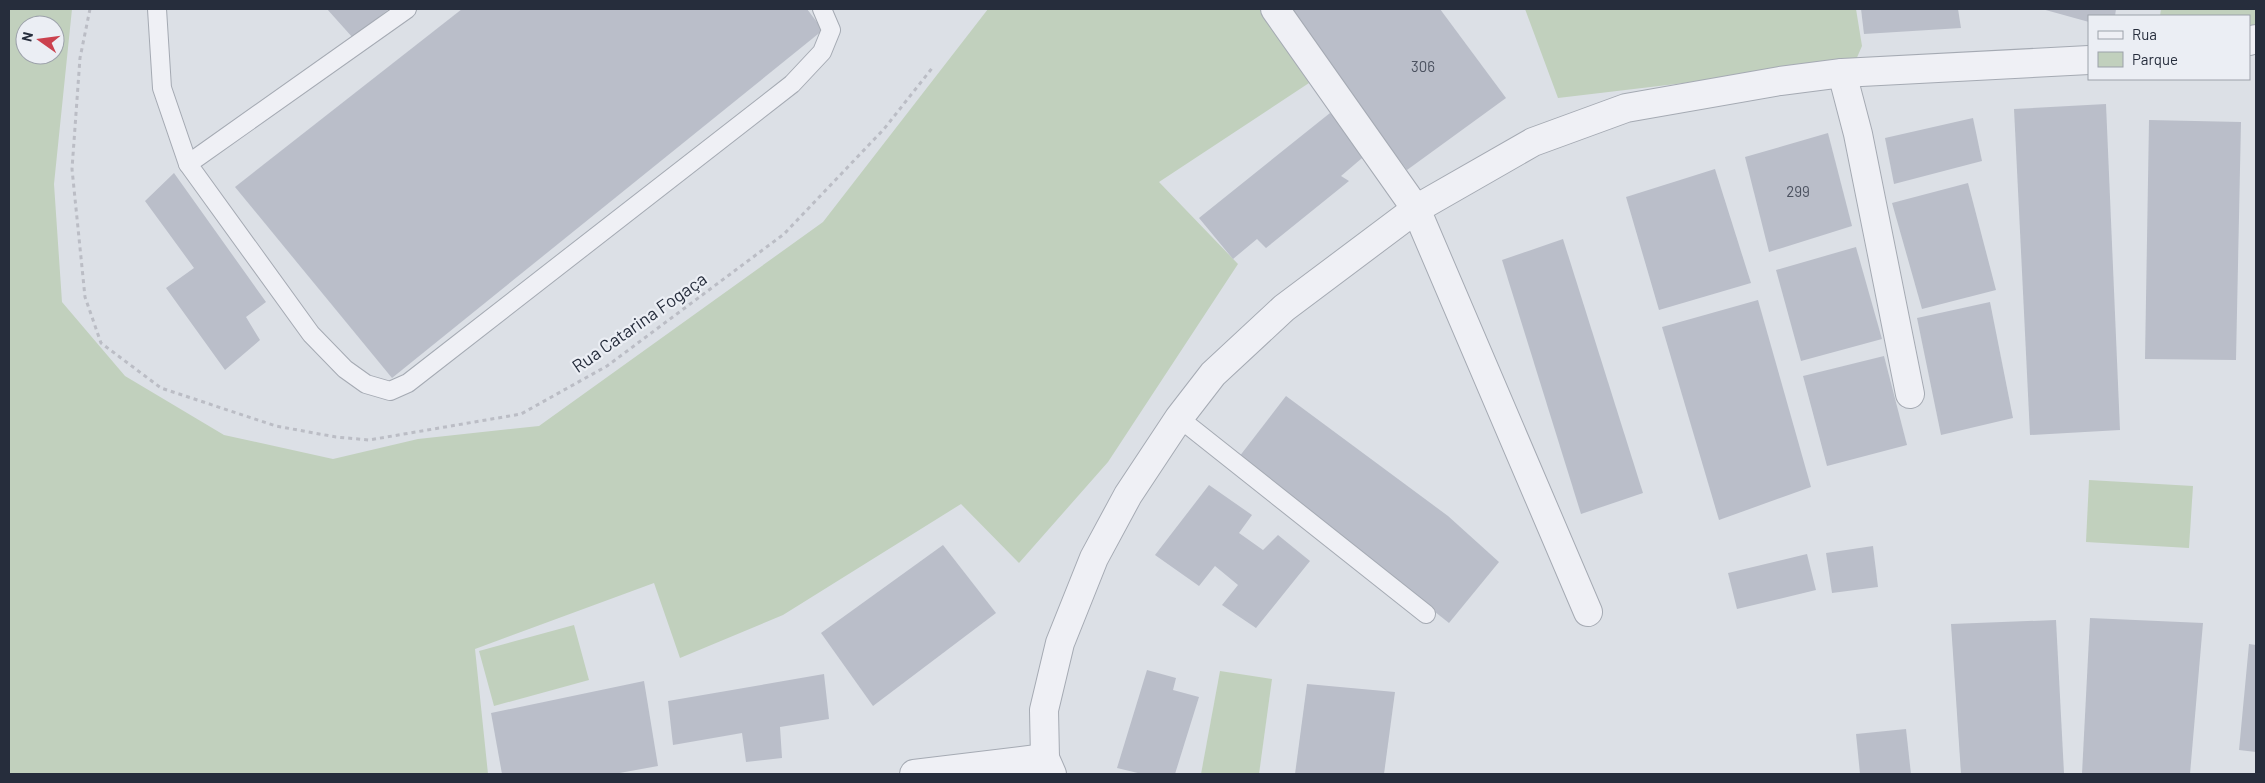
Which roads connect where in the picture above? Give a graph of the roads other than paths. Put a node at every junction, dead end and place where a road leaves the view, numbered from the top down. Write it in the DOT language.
graph roads {
  1 [pos="156,9"];
  2 [pos="406,9"];
  3 [pos="822,9"];
  4 [pos="1275,9"];
  5 [pos="2088,60"];
  6 [pos="1842,73"];
  7 [pos="188,164"];
  8 [pos="1416,209"];
  9 [pos="1910,394"];
  10 [pos="1179,418"];
  11 [pos="1588,612"];
  12 [pos="1426,614"];
  13 [pos="1049,766"];
  14 [pos="914,774"];
  1 -- 7 [label="lane"];
  2 -- 7 [label="lane"];
  3 -- 7 [label="lane"];
  4 -- 8 [label="street"];
  5 -- 6 [label="street"];
  6 -- 8 [label="street"];
  6 -- 9 [label="street"];
  8 -- 10 [label="street"];
  8 -- 11 [label="street"];
  10 -- 12 [label="lane"];
  10 -- 13 [label="street"];
  13 -- 14 [label="street"];
}
